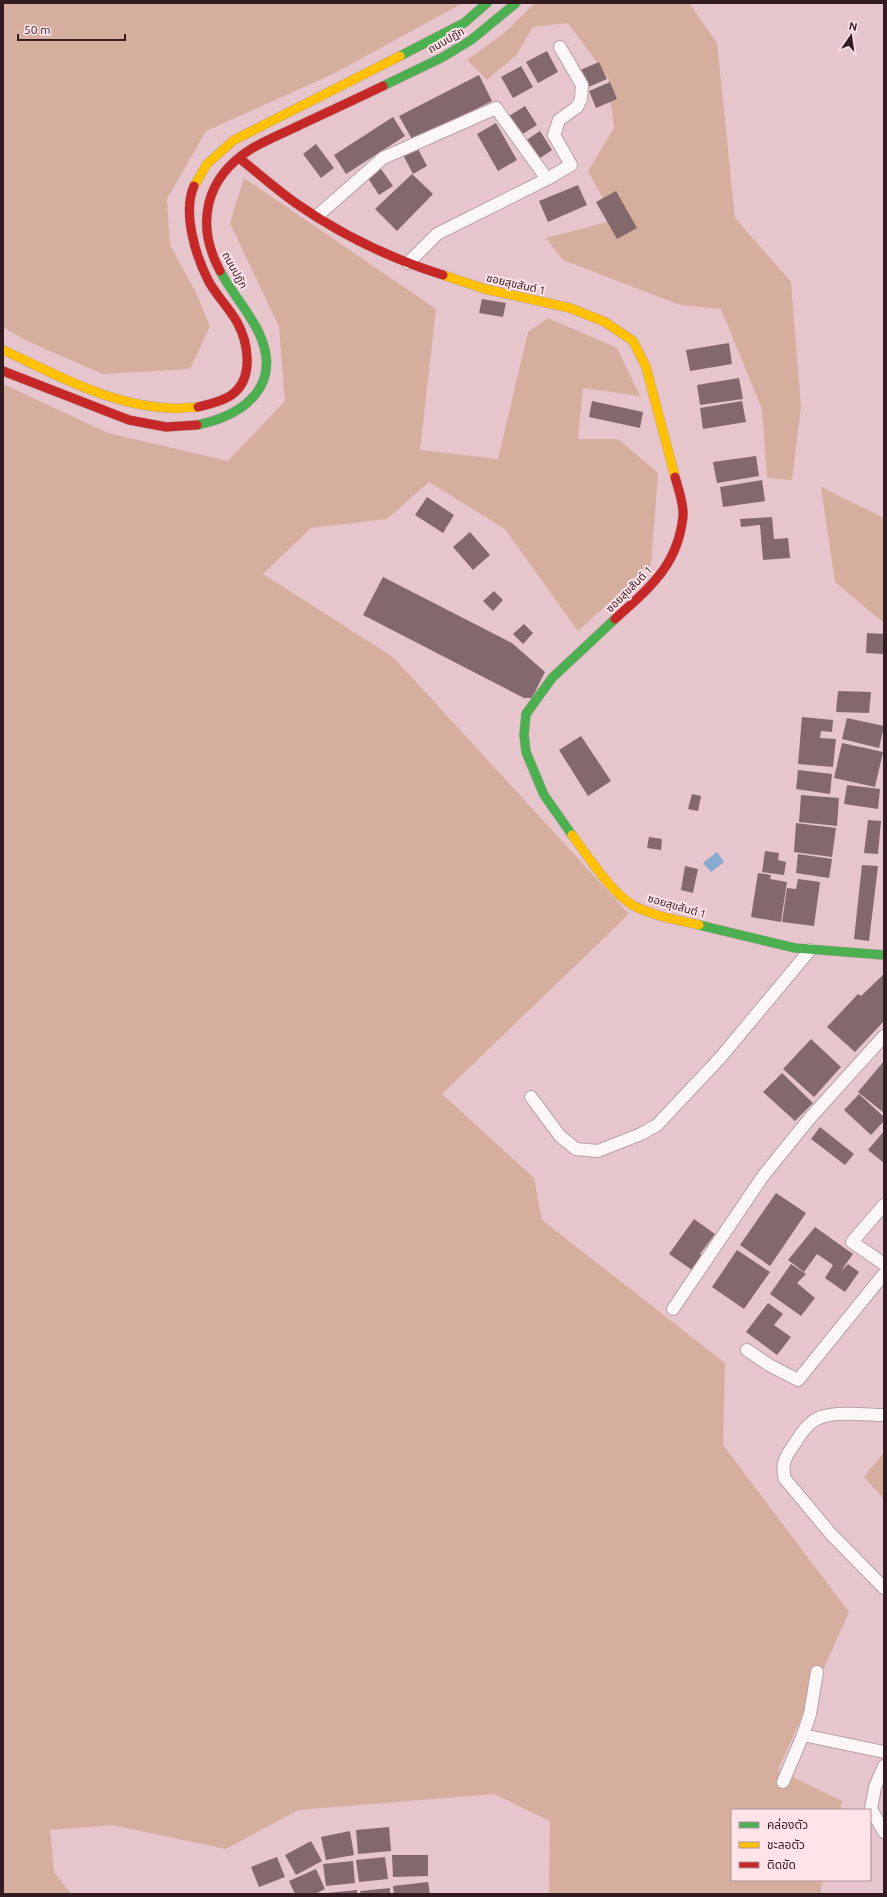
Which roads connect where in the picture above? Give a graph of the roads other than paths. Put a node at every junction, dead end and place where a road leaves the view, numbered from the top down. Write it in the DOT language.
graph roads {
  1 [pos="487,3"];
  2 [pos="516,3"];
  3 [pos="560,47"];
  4 [pos="239,158"];
  5 [pos="547,179"];
  6 [pos="317,216"];
  7 [pos="408,263"];
  8 [pos="3,350"];
  9 [pos="3,371"];
  10 [pos="810,950"];
  11 [pos="884,955"];
  12 [pos="884,1036"];
  13 [pos="531,1097"];
  14 [pos="884,1205"];
  15 [pos="884,1264"];
  16 [pos="884,1274"];
  17 [pos="673,1309"];
  18 [pos="747,1350"];
  19 [pos="884,1415"];
  20 [pos="884,1588"];
  21 [pos="817,1672"];
  22 [pos="803,1735"];
  23 [pos="884,1752"];
  24 [pos="884,1766"];
  25 [pos="783,1782"];
  26 [pos="884,1832"];
  1 -- 8 [label="main road, ถนนปฏัก"];
  2 -- 4 [label="main road, ถนนปฏัก"];
  3 -- 5 [label="street"];
  4 -- 6 [label="main road, ซอยสุขสันต์ 1"];
  4 -- 9 [label="main road, ถนนปฏัก"];
  5 -- 6 [label="street"];
  5 -- 7 [label="street"];
  6 -- 7 [label="main road, ซอยสุขสันต์ 1"];
  7 -- 10 [label="main road, ซอยสุขสันต์ 1"];
  10 -- 11 [label="main road, ซอยสุขสันต์ 1"];
  10 -- 13 [label="street"];
  12 -- 17 [label="street"];
  14 -- 15 [label="street"];
  16 -- 18 [label="street"];
  19 -- 20 [label="street"];
  21 -- 22 [label="street"];
  22 -- 23 [label="street"];
  22 -- 25 [label="street"];
  24 -- 26 [label="street"];
}
